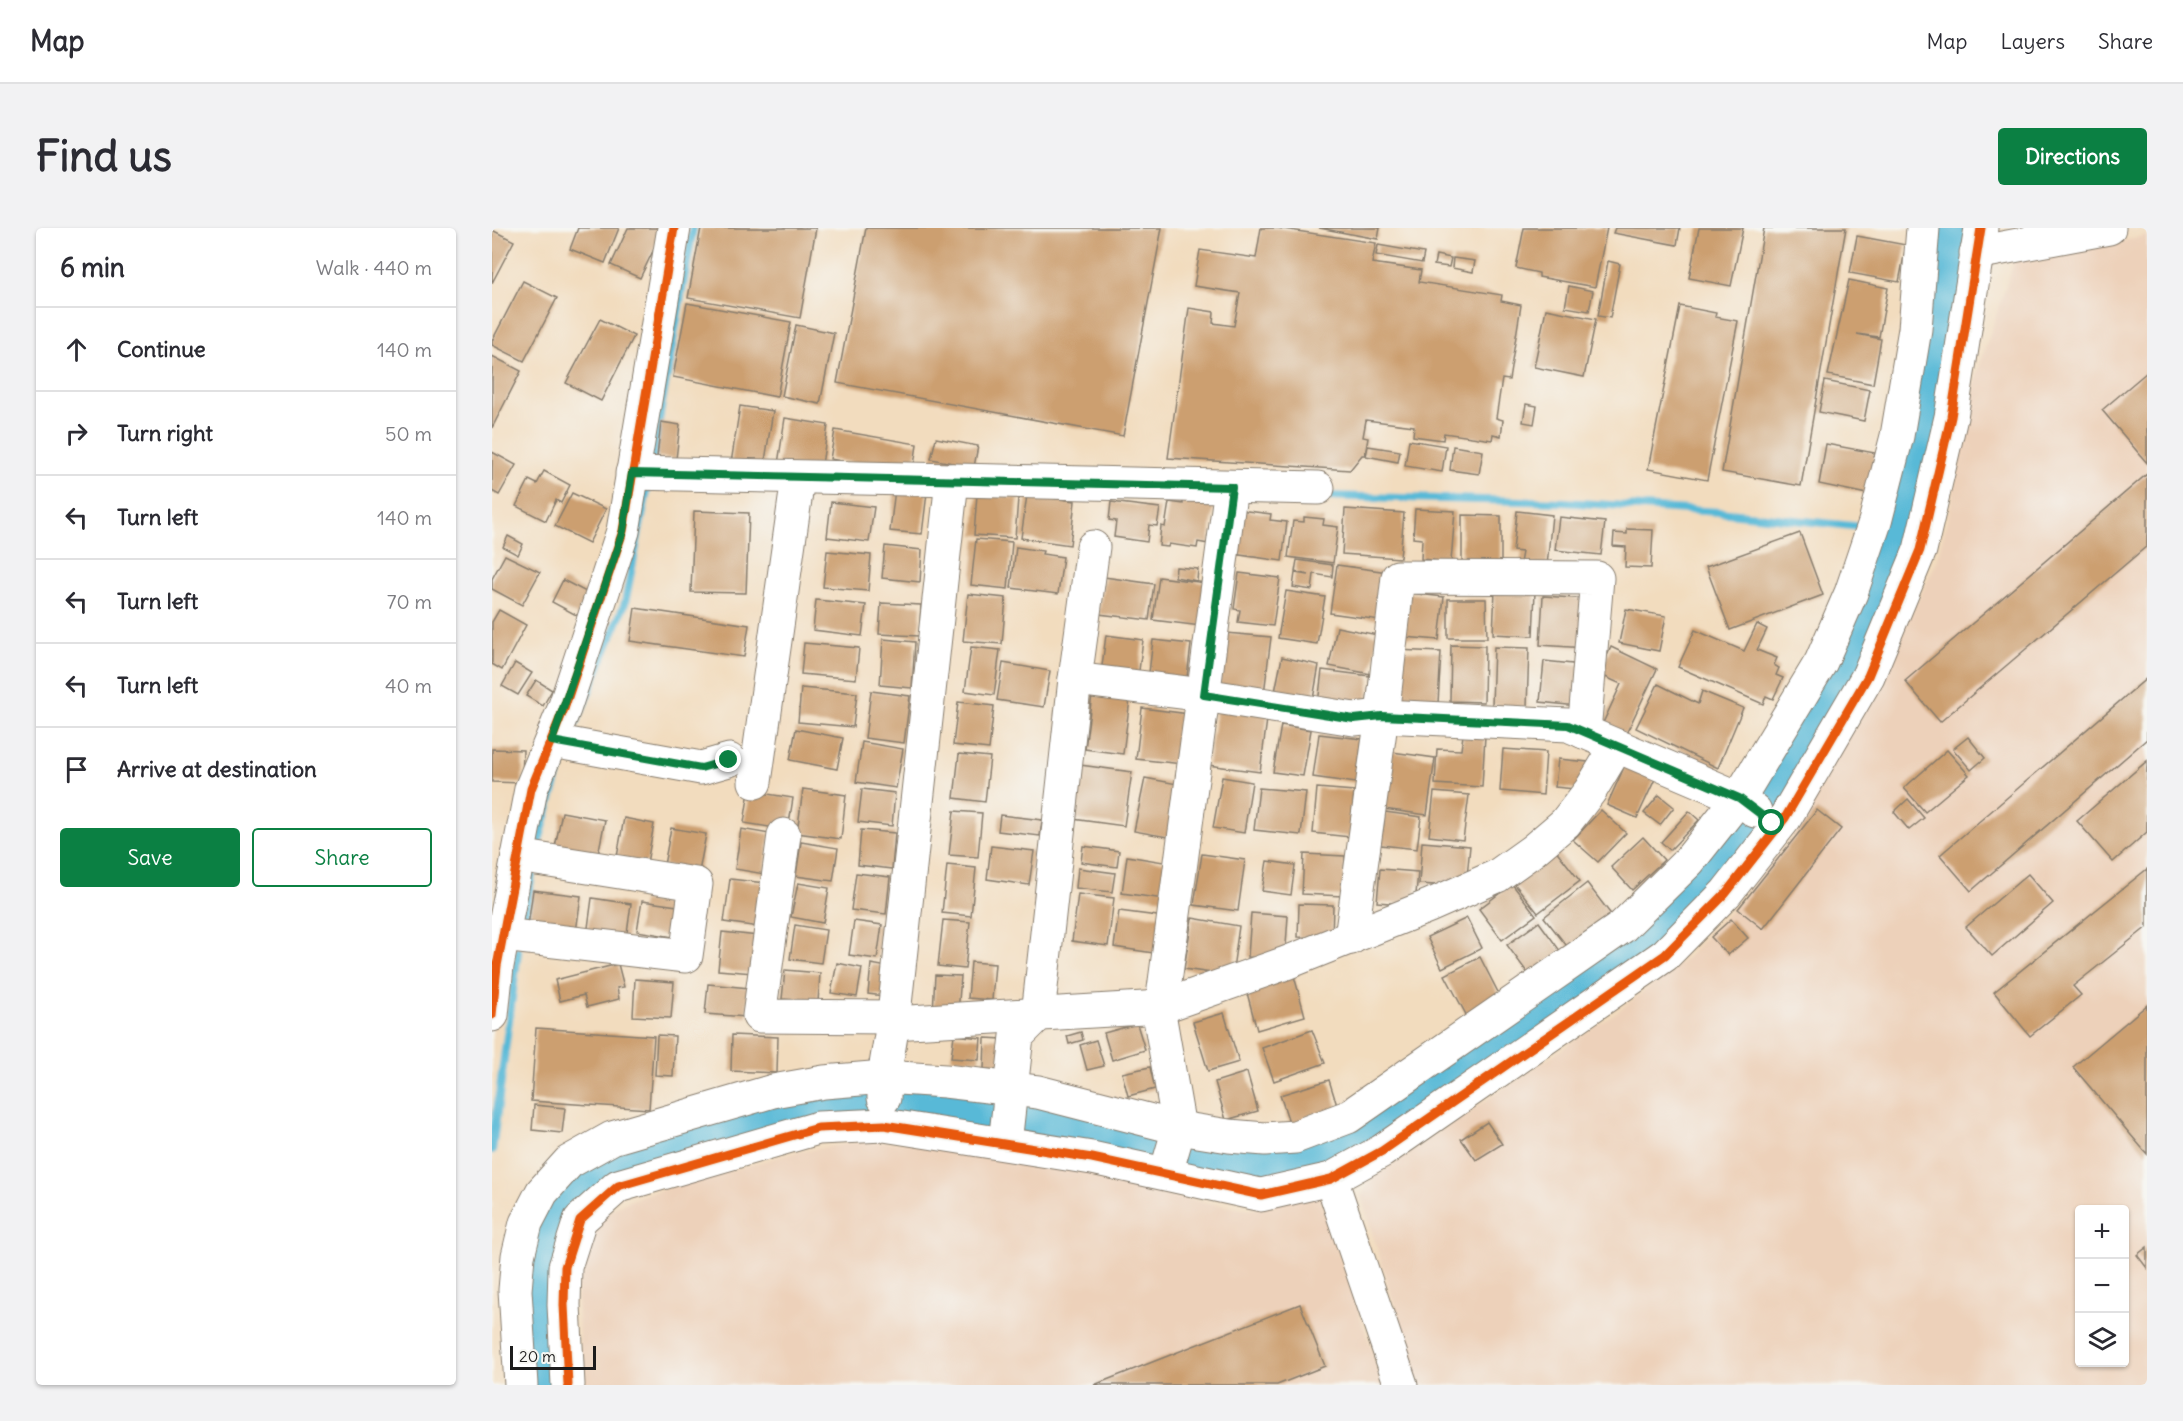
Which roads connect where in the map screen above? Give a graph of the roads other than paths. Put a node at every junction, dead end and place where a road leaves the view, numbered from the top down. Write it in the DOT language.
graph roads {
  1 [pos="674,228"];
  2 [pos="1923,228"];
  3 [pos="2109,228"];
  4 [pos="1979,240"];
  5 [pos="632,473"];
  6 [pos="798,478"];
  7 [pos="952,480"];
  8 [pos="1318,488"];
  9 [pos="1231,490"];
  10 [pos="1093,547"];
  11 [pos="1075,679"];
  12 [pos="1204,695"];
  13 [pos="1382,716"];
  14 [pos="1584,732"];
  15 [pos="563,743"];
  16 [pos="1617,746"];
  17 [pos="729,760"];
  18 [pos="755,782"];
  19 [pos="1760,814"];
  20 [pos="784,835"];
  21 [pos="530,858"];
  22 [pos="1350,938"];
  23 [pos="497,955"];
  24 [pos="1161,1007"];
  25 [pos="492,1015"];
  26 [pos="1038,1015"];
  27 [pos="893,1020"];
  28 [pos="884,1102"];
  29 [pos="1008,1116"];
  30 [pos="1173,1152"];
  31 [pos="1331,1179"];
  32 [pos="521,1385"];
  33 [pos="568,1385"];
  34 [pos="1401,1385"];
  1 -- 5 [label="street"];
  2 -- 19 [label="street"];
  3 -- 4 [label="street"];
  4 -- 19 [label="street"];
  5 -- 6 [label="street"];
  5 -- 15 [label="street"];
  6 -- 7 [label="street"];
  6 -- 18 [label="street"];
  7 -- 9 [label="street"];
  7 -- 27 [label="street"];
  8 -- 9 [label="street"];
  9 -- 12 [label="street"];
  10 -- 11 [label="street"];
  11 -- 12 [label="street"];
  11 -- 26 [label="street"];
  12 -- 13 [label="street"];
  12 -- 24 [label="street"];
  13 -- 14 [label="street"];
  13 -- 14 [label="street"];
  13 -- 22 [label="street"];
  14 -- 16 [label="street"];
  15 -- 17 [label="street"];
  15 -- 21 [label="street"];
  16 -- 19 [label="street"];
  16 -- 22 [label="street"];
  19 -- 30 [label="street"];
  19 -- 31 [label="street"];
  20 -- 27 [label="street"];
  21 -- 23 [label="street"];
  21 -- 23 [label="street"];
  22 -- 24 [label="street"];
  23 -- 25 [label="street"];
  24 -- 26 [label="street"];
  24 -- 30 [label="street"];
  26 -- 27 [label="street"];
  26 -- 29 [label="street"];
  27 -- 28 [label="street"];
  28 -- 29 [label="street"];
  28 -- 29 [label="street"];
  28 -- 32 [label="street"];
  28 -- 33 [label="street"];
  29 -- 30 [label="street"];
  29 -- 30 [label="street"];
  30 -- 31 [label="street"];
  31 -- 34 [label="street"];
}
